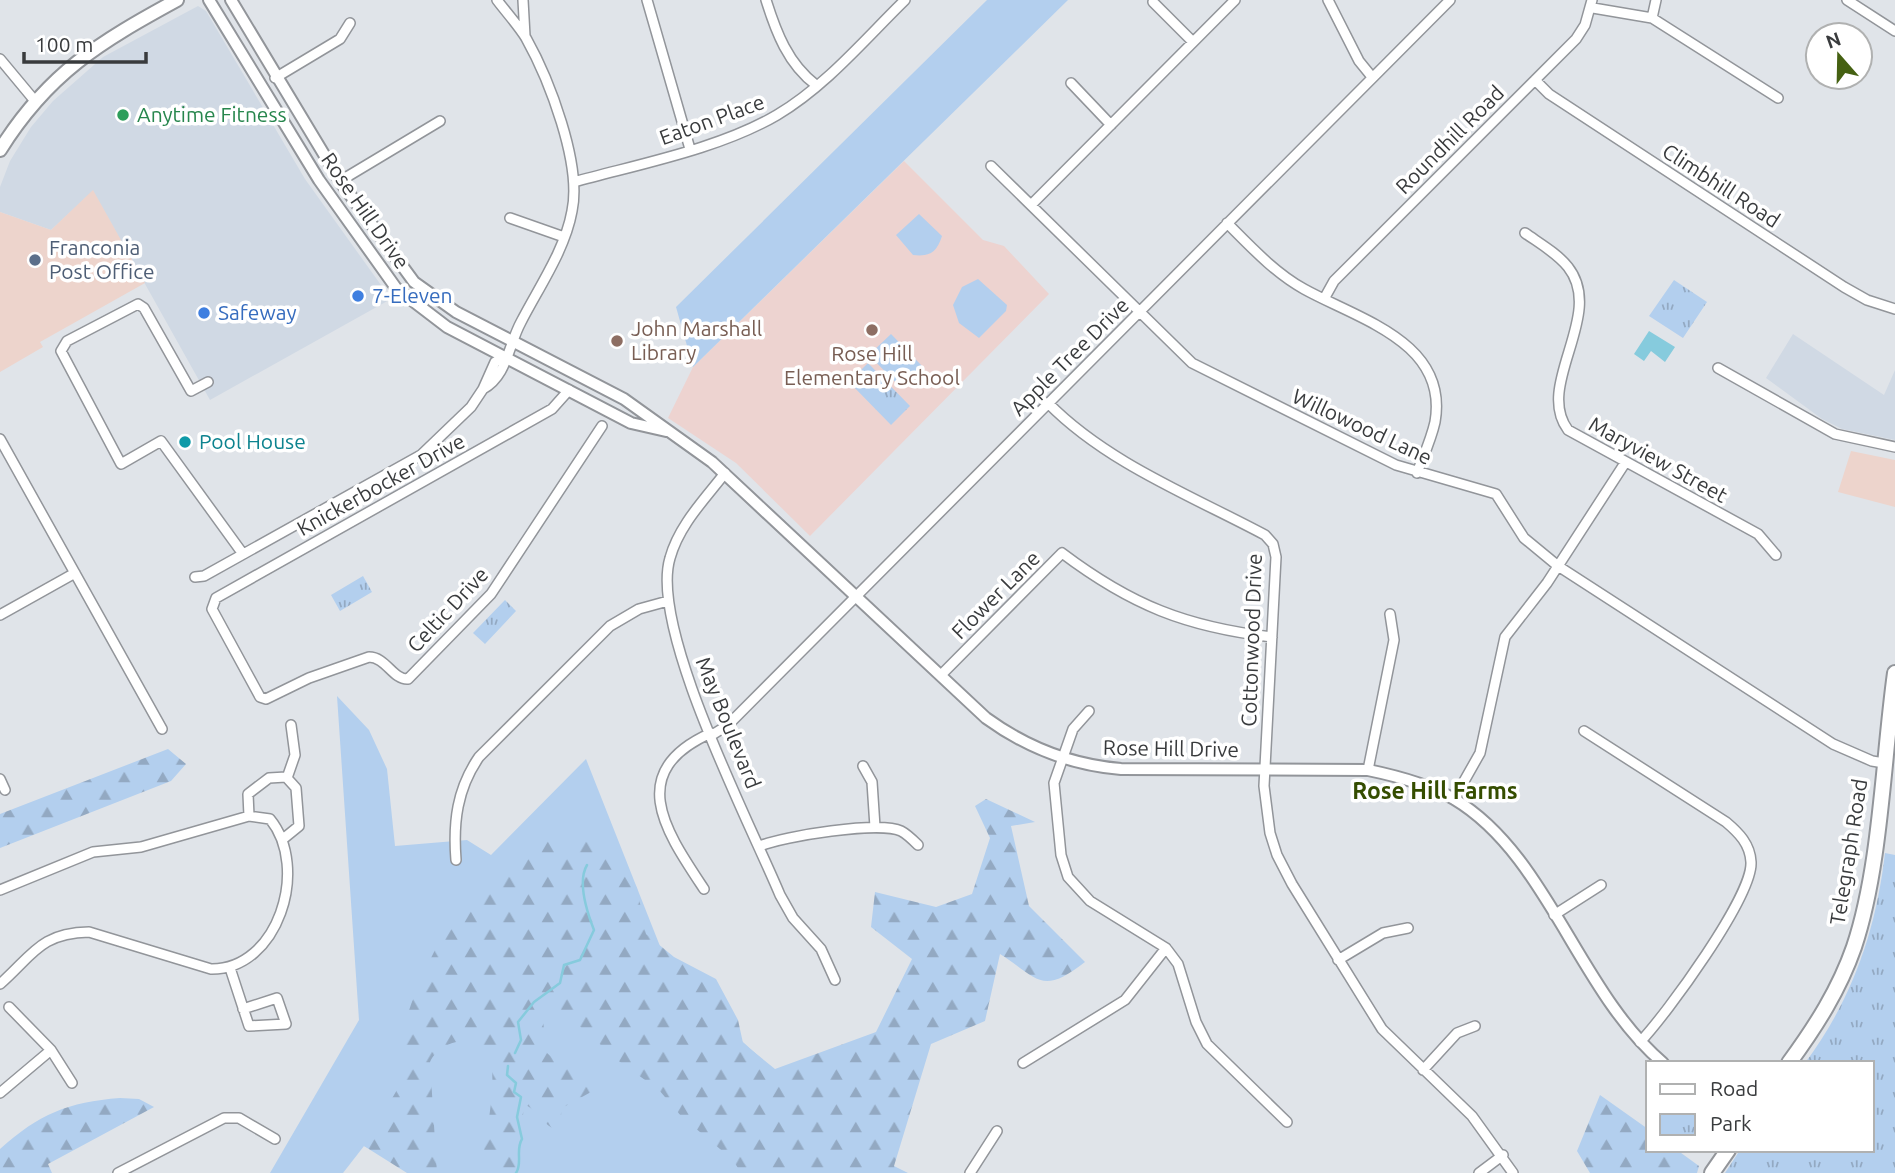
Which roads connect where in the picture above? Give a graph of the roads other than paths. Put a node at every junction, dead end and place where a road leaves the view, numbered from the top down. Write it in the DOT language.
graph roads {
  1 [pos="177,0"];
  2 [pos="209,0"];
  3 [pos="231,0"];
  4 [pos="497,0"];
  5 [pos="523,0"];
  6 [pos="648,0"];
  7 [pos="766,0"];
  8 [pos="905,0"];
  9 [pos="1235,0"];
  10 [pos="1328,0"];
  11 [pos="1450,0"];
  12 [pos="1656,0"];
  13 [pos="1847,0"];
  14 [pos="1153,2"];
  15 [pos="159,4"];
  16 [pos="1592,4"];
  17 [pos="1652,18"];
  18 [pos="350,23"];
  19 [pos="1895,31"];
  20 [pos="524,36"];
  21 [pos="1193,42"];
  22 [pos="0,59"];
  23 [pos="275,78"];
  24 [pos="1372,78"];
  25 [pos="1535,80"];
  26 [pos="1071,83"];
  27 [pos="816,85"];
  28 [pos="1778,98"];
  29 [pos="35,101"];
  30 [pos="440,121"];
  31 [pos="1111,125"];
  32 [pos="690,149"];
  33 [pos="0,150"];
  34 [pos="991,166"];
  35 [pos="340,181"];
  36 [pos="574,182"];
  37 [pos="1031,205"];
  38 [pos="510,218"];
  39 [pos="1227,223"];
  40 [pos="1525,233"];
  41 [pos="564,237"];
  42 [pos="1324,299"];
  43 [pos="1895,309"];
  44 [pos="1138,313"];
  45 [pos="508,349"];
  46 [pos="1717,368"];
  47 [pos="208,383"];
  48 [pos="569,390"];
  49 [pos="1048,403"];
  50 [pos="602,426"];
  51 [pos="666,431"];
  52 [pos="0,439"];
  53 [pos="1895,447"];
  54 [pos="1625,463"];
  55 [pos="725,473"];
  56 [pos="1417,473"];
  57 [pos="243,554"];
  58 [pos="1776,555"];
  59 [pos="1558,566"];
  60 [pos="75,573"];
  61 [pos="195,577"];
  62 [pos="857,596"];
  63 [pos="668,601"];
  64 [pos="1390,614"];
  65 [pos="0,615"];
  66 [pos="1272,637"];
  67 [pos="1895,673"];
  68 [pos="941,675"];
  69 [pos="1894,689"];
  70 [pos="260,696"];
  71 [pos="1089,711"];
  72 [pos="291,725"];
  73 [pos="162,729"];
  74 [pos="1584,731"];
  75 [pos="711,734"];
  76 [pos="1061,757"];
  77 [pos="1884,763"];
  78 [pos="863,766"];
  79 [pos="1265,770"];
  80 [pos="1368,770"];
  81 [pos="287,778"];
  82 [pos="0,779"];
  83 [pos="5,790"];
  84 [pos="1454,799"];
  85 [pos="249,816"];
  86 [pos="875,827"];
  87 [pos="283,839"];
  88 [pos="918,845"];
  89 [pos="760,846"];
  90 [pos="456,860"];
  91 [pos="1601,885"];
  92 [pos="704,889"];
  93 [pos="0,890"];
  94 [pos="1554,915"];
  95 [pos="1408,928"];
  96 [pos="1166,948"];
  97 [pos="1338,960"];
  98 [pos="230,968"];
  99 [pos="835,979"];
  100 [pos="0,984"];
  101 [pos="9,1007"];
  102 [pos="243,1009"];
  103 [pos="1475,1026"];
  104 [pos="1640,1042"];
  105 [pos="51,1050"];
  106 [pos="1660,1061"];
  107 [pos="1790,1061"];
  108 [pos="1023,1063"];
  109 [pos="1423,1070"];
  110 [pos="72,1083"];
  111 [pos="0,1093"];
  112 [pos="1287,1122"];
  113 [pos="997,1130"];
  114 [pos="275,1139"];
  115 [pos="1727,1152"];
  116 [pos="1503,1155"];
  117 [pos="972,1172"];
  118 [pos="118,1173"];
  119 [pos="1479,1173"];
  120 [pos="1513,1173"];
  121 [pos="1712,1173"];
  1 -- 15 [label="main road"];
  2 -- 45 [label="street, Rose Hill Drive"];
  3 -- 23 [label="street, Rose Hill Drive"];
  4 -- 20 [label="street"];
  5 -- 20 [label="street"];
  6 -- 32 [label="street"];
  7 -- 27 [label="street"];
  8 -- 27 [label="street, Eaton Place"];
  9 -- 21 [label="street"];
  10 -- 24 [label="street"];
  11 -- 24 [label="street, Apple Tree Drive"];
  12 -- 17 [label="street"];
  13 -- 19 [label="street"];
  14 -- 21 [label="street"];
  15 -- 29 [label="main road"];
  16 -- 17 [label="street"];
  16 -- 25 [label="street, Roundhill Road"];
  17 -- 28 [label="street"];
  18 -- 23 [label="street"];
  20 -- 36 [label="street"];
  21 -- 31 [label="street"];
  22 -- 29 [label="street"];
  23 -- 35 [label="street, Rose Hill Drive"];
  24 -- 39 [label="street, Apple Tree Drive"];
  25 -- 42 [label="street, Roundhill Road"];
  25 -- 43 [label="street, Climbhill Road"];
  26 -- 31 [label="street"];
  27 -- 32 [label="street, Eaton Place"];
  29 -- 33 [label="main road"];
  30 -- 35 [label="street"];
  31 -- 37 [label="street"];
  32 -- 36 [label="street, Eaton Place"];
  34 -- 37 [label="street, Willowood Lane"];
  35 -- 45 [label="street, Rose Hill Drive"];
  36 -- 41 [label="street"];
  37 -- 44 [label="street, Willowood Lane"];
  38 -- 41 [label="street"];
  39 -- 42 [label="street"];
  39 -- 44 [label="street, Apple Tree Drive"];
  40 -- 54 [label="street, Maryview Street"];
  41 -- 45 [label="street"];
  42 -- 56 [label="street"];
  44 -- 49 [label="street, Apple Tree Drive"];
  44 -- 56 [label="street, Willowood Lane"];
  45 -- 48 [label="street, Rose Hill Drive"];
  45 -- 51 [label="street, Rose Hill Drive"];
  45 -- 57 [label="street"];
  46 -- 53 [label="street"];
  47 -- 57 [label="street"];
  48 -- 51 [label="street, Rose Hill Drive"];
  48 -- 70 [label="street, Knickerbocker Drive"];
  49 -- 62 [label="street, Apple Tree Drive"];
  49 -- 66 [label="street, Cottonwood Drive"];
  50 -- 70 [label="street, Celtic Drive"];
  51 -- 55 [label="street, Rose Hill Drive"];
  52 -- 60 [label="street"];
  54 -- 58 [label="street, Maryview Street"];
  54 -- 59 [label="street"];
  55 -- 62 [label="street, Rose Hill Drive"];
  55 -- 63 [label="street, May Boulevard"];
  56 -- 59 [label="street, Willowood Lane"];
  57 -- 61 [label="street"];
  59 -- 77 [label="street, Willowood Lane"];
  59 -- 84 [label="street"];
  60 -- 65 [label="street"];
  60 -- 73 [label="street"];
  62 -- 68 [label="street, Rose Hill Drive"];
  62 -- 75 [label="street, Apple Tree Drive"];
  63 -- 75 [label="street, May Boulevard"];
  63 -- 90 [label="street"];
  64 -- 80 [label="street"];
  66 -- 68 [label="street, Flower Lane"];
  66 -- 79 [label="street, Cottonwood Drive"];
  67 -- 69 [label="main road, Telegraph Road"];
  68 -- 76 [label="street, Rose Hill Drive"];
  69 -- 77 [label="main road, Telegraph Road"];
  71 -- 76 [label="street"];
  72 -- 81 [label="street"];
  74 -- 104 [label="street"];
  75 -- 89 [label="street, May Boulevard"];
  75 -- 92 [label="street, Apple Tree Drive"];
  76 -- 79 [label="street, Rose Hill Drive"];
  76 -- 96 [label="street"];
  77 -- 107 [label="main road, Telegraph Road"];
  78 -- 86 [label="street"];
  79 -- 80 [label="street, Rose Hill Drive"];
  79 -- 97 [label="street, Cottonwood Drive"];
  80 -- 84 [label="street, Rose Hill Drive"];
  81 -- 85 [label="street"];
  81 -- 87 [label="street"];
  82 -- 83 [label="street"];
  84 -- 94 [label="street, Rose Hill Drive"];
  85 -- 87 [label="street"];
  85 -- 93 [label="street"];
  86 -- 88 [label="street"];
  86 -- 89 [label="street"];
  87 -- 98 [label="street"];
  89 -- 99 [label="street, May Boulevard"];
  91 -- 94 [label="street"];
  94 -- 104 [label="street, Rose Hill Drive"];
  95 -- 97 [label="street"];
  96 -- 108 [label="street"];
  96 -- 112 [label="street"];
  97 -- 109 [label="street, Cottonwood Drive"];
  98 -- 100 [label="street"];
  98 -- 102 [label="street"];
  101 -- 105 [label="street"];
  102 -- 102 [label="street"];
  103 -- 109 [label="street"];
  104 -- 106 [label="street, Rose Hill Drive"];
  105 -- 110 [label="street"];
  105 -- 111 [label="street"];
  109 -- 116 [label="street, Cottonwood Drive"];
  113 -- 117 [label="street"];
  114 -- 118 [label="street"];
  115 -- 121 [label="main road"];
  116 -- 119 [label="street"];
  116 -- 120 [label="street, Cottonwood Drive"];
}
